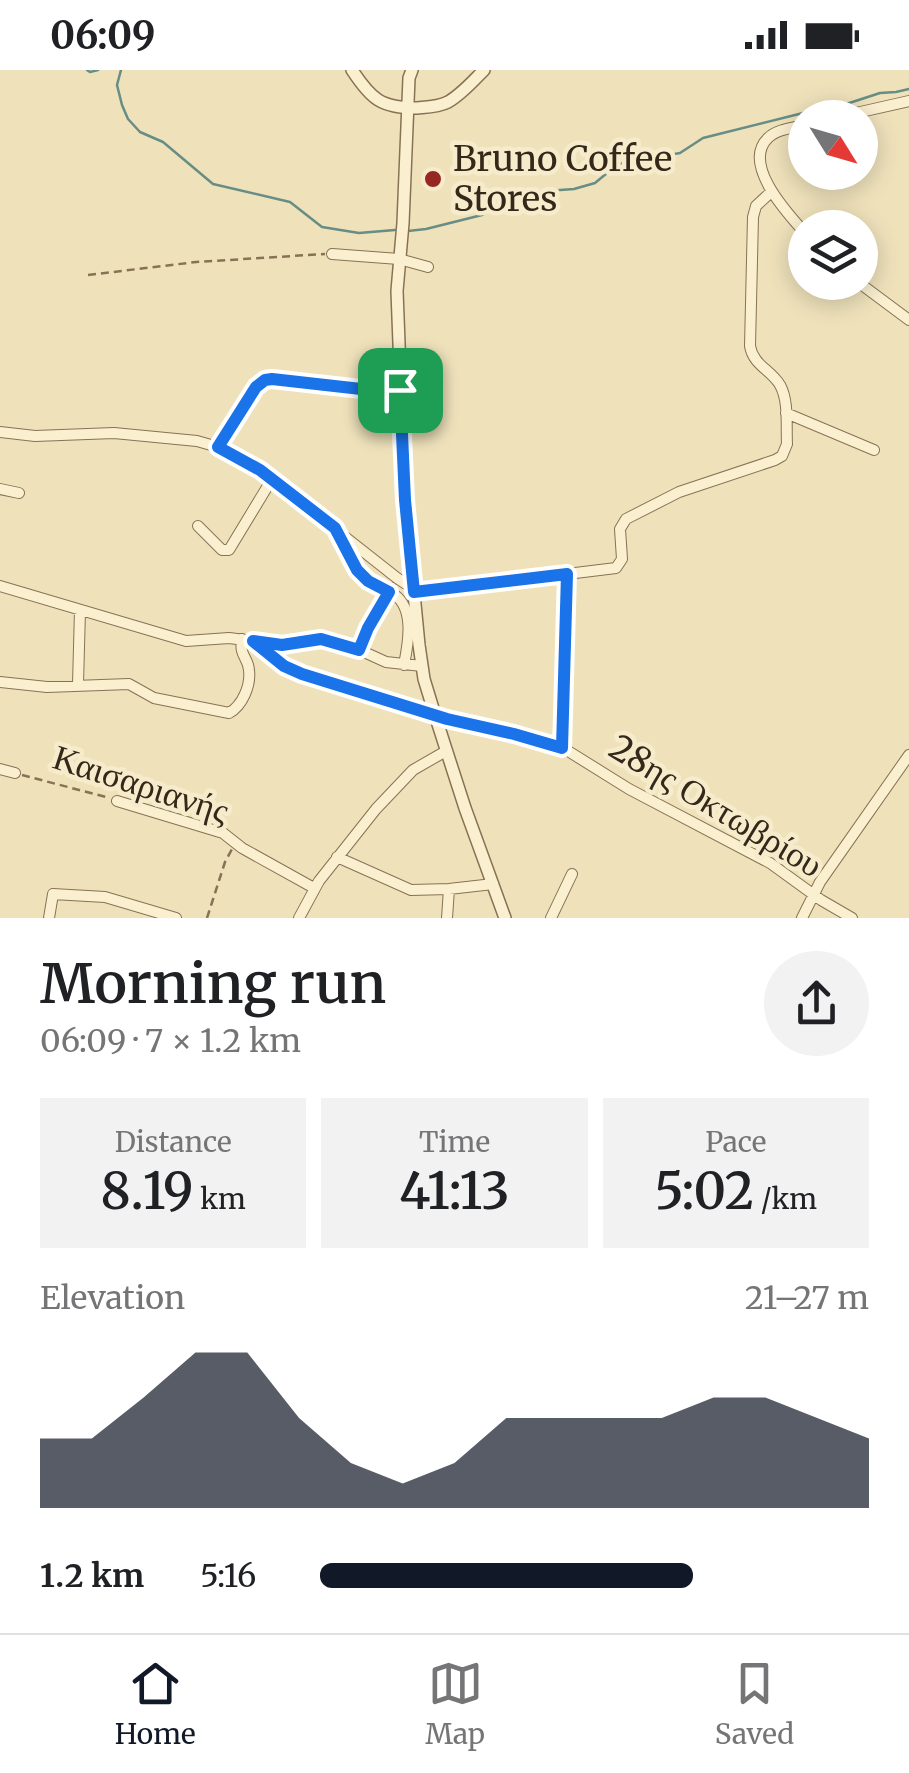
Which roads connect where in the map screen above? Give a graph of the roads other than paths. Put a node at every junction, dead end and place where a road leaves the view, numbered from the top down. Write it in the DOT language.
graph roads {
  1 [pos="352,70"];
  2 [pos="484,70"];
  3 [pos="409,73"];
  4 [pos="909,100"];
  5 [pos="878,107"];
  6 [pos="409,108"];
  7 [pos="788,130"];
  8 [pos="771,192"];
  9 [pos="788,212"];
  10 [pos="332,254"];
  11 [pos="399,259"];
  12 [pos="428,267"];
  13 [pos="878,297"];
  14 [pos="909,320"];
  15 [pos="786,413"];
  16 [pos="0,432"];
  17 [pos="874,450"];
  18 [pos="272,478"];
  19 [pos="0,489"];
  20 [pos="19,493"];
  21 [pos="198,526"];
  22 [pos="335,528"];
  23 [pos="567,574"];
  24 [pos="397,578"];
  25 [pos="0,586"];
  26 [pos="414,588"];
  27 [pos="389,592"];
  28 [pos="80,610"];
  29 [pos="248,640"];
  30 [pos="359,650"];
  31 [pos="404,665"];
  32 [pos="422,666"];
  33 [pos="0,682"];
  34 [pos="78,684"];
  35 [pos="435,716"];
  36 [pos="562,748"];
  37 [pos="446,751"];
  38 [pos="909,755"];
  39 [pos="0,770"];
  40 [pos="16,773"];
  41 [pos="117,801"];
  42 [pos="337,857"];
  43 [pos="572,874"];
  44 [pos="492,884"];
  45 [pos="314,888"];
  46 [pos="449,889"];
  47 [pos="813,894"];
  48 [pos="49,918"];
  49 [pos="176,918"];
  50 [pos="299,918"];
  51 [pos="446,918"];
  52 [pos="505,918"];
  53 [pos="551,918"];
  54 [pos="802,918"];
  55 [pos="852,918"];
  1 -- 6 [label="street"];
  2 -- 6 [label="street"];
  3 -- 6 [label="street"];
  4 -- 5 [label="street"];
  6 -- 11 [label="street"];
  7 -- 8 [label="street"];
  8 -- 9 [label="street"];
  8 -- 15 [label="street"];
  10 -- 11 [label="street"];
  11 -- 12 [label="street"];
  11 -- 26 [label="street"];
  13 -- 14 [label="street"];
  15 -- 17 [label="street"];
  15 -- 23 [label="street"];
  16 -- 18 [label="street"];
  18 -- 21 [label="street"];
  18 -- 22 [label="street"];
  19 -- 20 [label="street"];
  22 -- 24 [label="street"];
  22 -- 27 [label="street"];
  23 -- 26 [label="street"];
  23 -- 36 [label="street"];
  24 -- 26 [label="street"];
  24 -- 27 [label="street"];
  25 -- 28 [label="street"];
  26 -- 32 [label="street"];
  27 -- 30 [label="street"];
  27 -- 31 [label="street"];
  28 -- 29 [label="street"];
  28 -- 34 [label="street"];
  29 -- 30 [label="street"];
  29 -- 34 [label="street"];
  29 -- 35 [label="street, 28ης Οκτωβρίου"];
  30 -- 31 [label="street"];
  31 -- 32 [label="street"];
  32 -- 35 [label="street"];
  33 -- 34 [label="street"];
  35 -- 36 [label="street, 28ης Οκτωβρίου"];
  35 -- 37 [label="street"];
  36 -- 47 [label="street, 28ης Οκτωβρίου"];
  37 -- 42 [label="street"];
  37 -- 44 [label="street"];
  38 -- 47 [label="street"];
  39 -- 40 [label="street, Καισαριανής"];
  41 -- 45 [label="street, Καισαριανής"];
  42 -- 45 [label="street"];
  42 -- 46 [label="street"];
  43 -- 53 [label="street"];
  44 -- 46 [label="street"];
  44 -- 52 [label="street"];
  45 -- 50 [label="street"];
  46 -- 51 [label="street"];
  47 -- 54 [label="street"];
  47 -- 55 [label="street, 28ης Οκτωβρίου"];
  48 -- 49 [label="street"];
}
